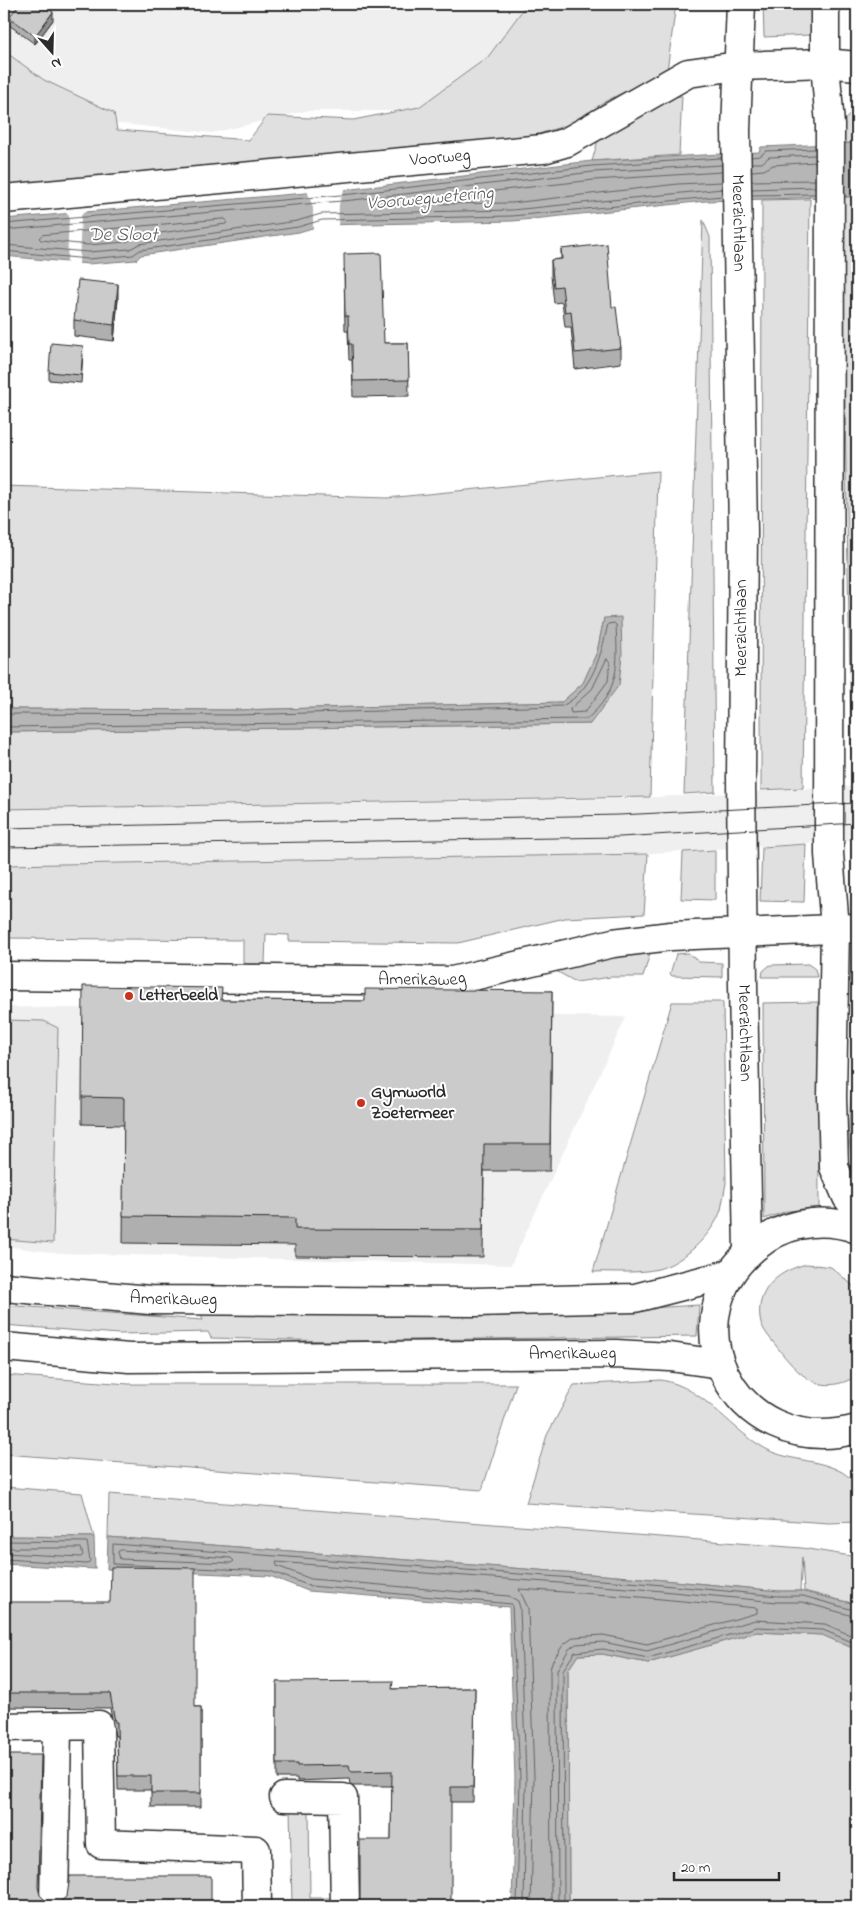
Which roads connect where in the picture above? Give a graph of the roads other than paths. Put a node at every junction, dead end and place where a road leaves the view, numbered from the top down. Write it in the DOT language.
graph roads {
  1 [pos="741,4"];
  2 [pos="825,4"];
  3 [pos="825,63"];
  4 [pos="738,66"];
  5 [pos="857,66"];
  6 [pos="4,199"];
  7 [pos="846,928"];
  8 [pos="744,933"];
  9 [pos="4,976"];
  10 [pos="857,1210"];
  11 [pos="857,1229"];
  12 [pos="748,1251"];
  13 [pos="729,1274"];
  14 [pos="4,1287"];
  15 [pos="4,1347"];
  16 [pos="720,1364"];
  17 [pos="857,1429"];
  18 [pos="4,1726"];
  19 [pos="57,1726"];
  20 [pos="284,1797"];
  21 [pos="54,1906"];
  22 [pos="256,1906"];
  23 [pos="345,1906"];
  1 -- 4 [label="street, Meerzichtlaan"];
  2 -- 3 [label="street"];
  3 -- 4 [label="street, Voorweg"];
  3 -- 5 [label="street, Voorweg"];
  3 -- 7 [label="street"];
  4 -- 6 [label="street, Voorweg"];
  4 -- 8 [label="street, Meerzichtlaan"];
  7 -- 8 [label="street, Amerikaweg"];
  7 -- 10 [label="street"];
  8 -- 9 [label="street, Amerikaweg"];
  8 -- 12 [label="street, Meerzichtlaan"];
  11 -- 12 [label="street"];
  12 -- 13 [label="street"];
  13 -- 14 [label="street, Amerikaweg"];
  13 -- 16 [label="street"];
  15 -- 16 [label="street, Amerikaweg"];
  16 -- 17 [label="street"];
  18 -- 19 [label="street"];
  19 -- 21 [label="street"];
  19 -- 22 [label="street"];
  20 -- 23 [label="street"];
}
